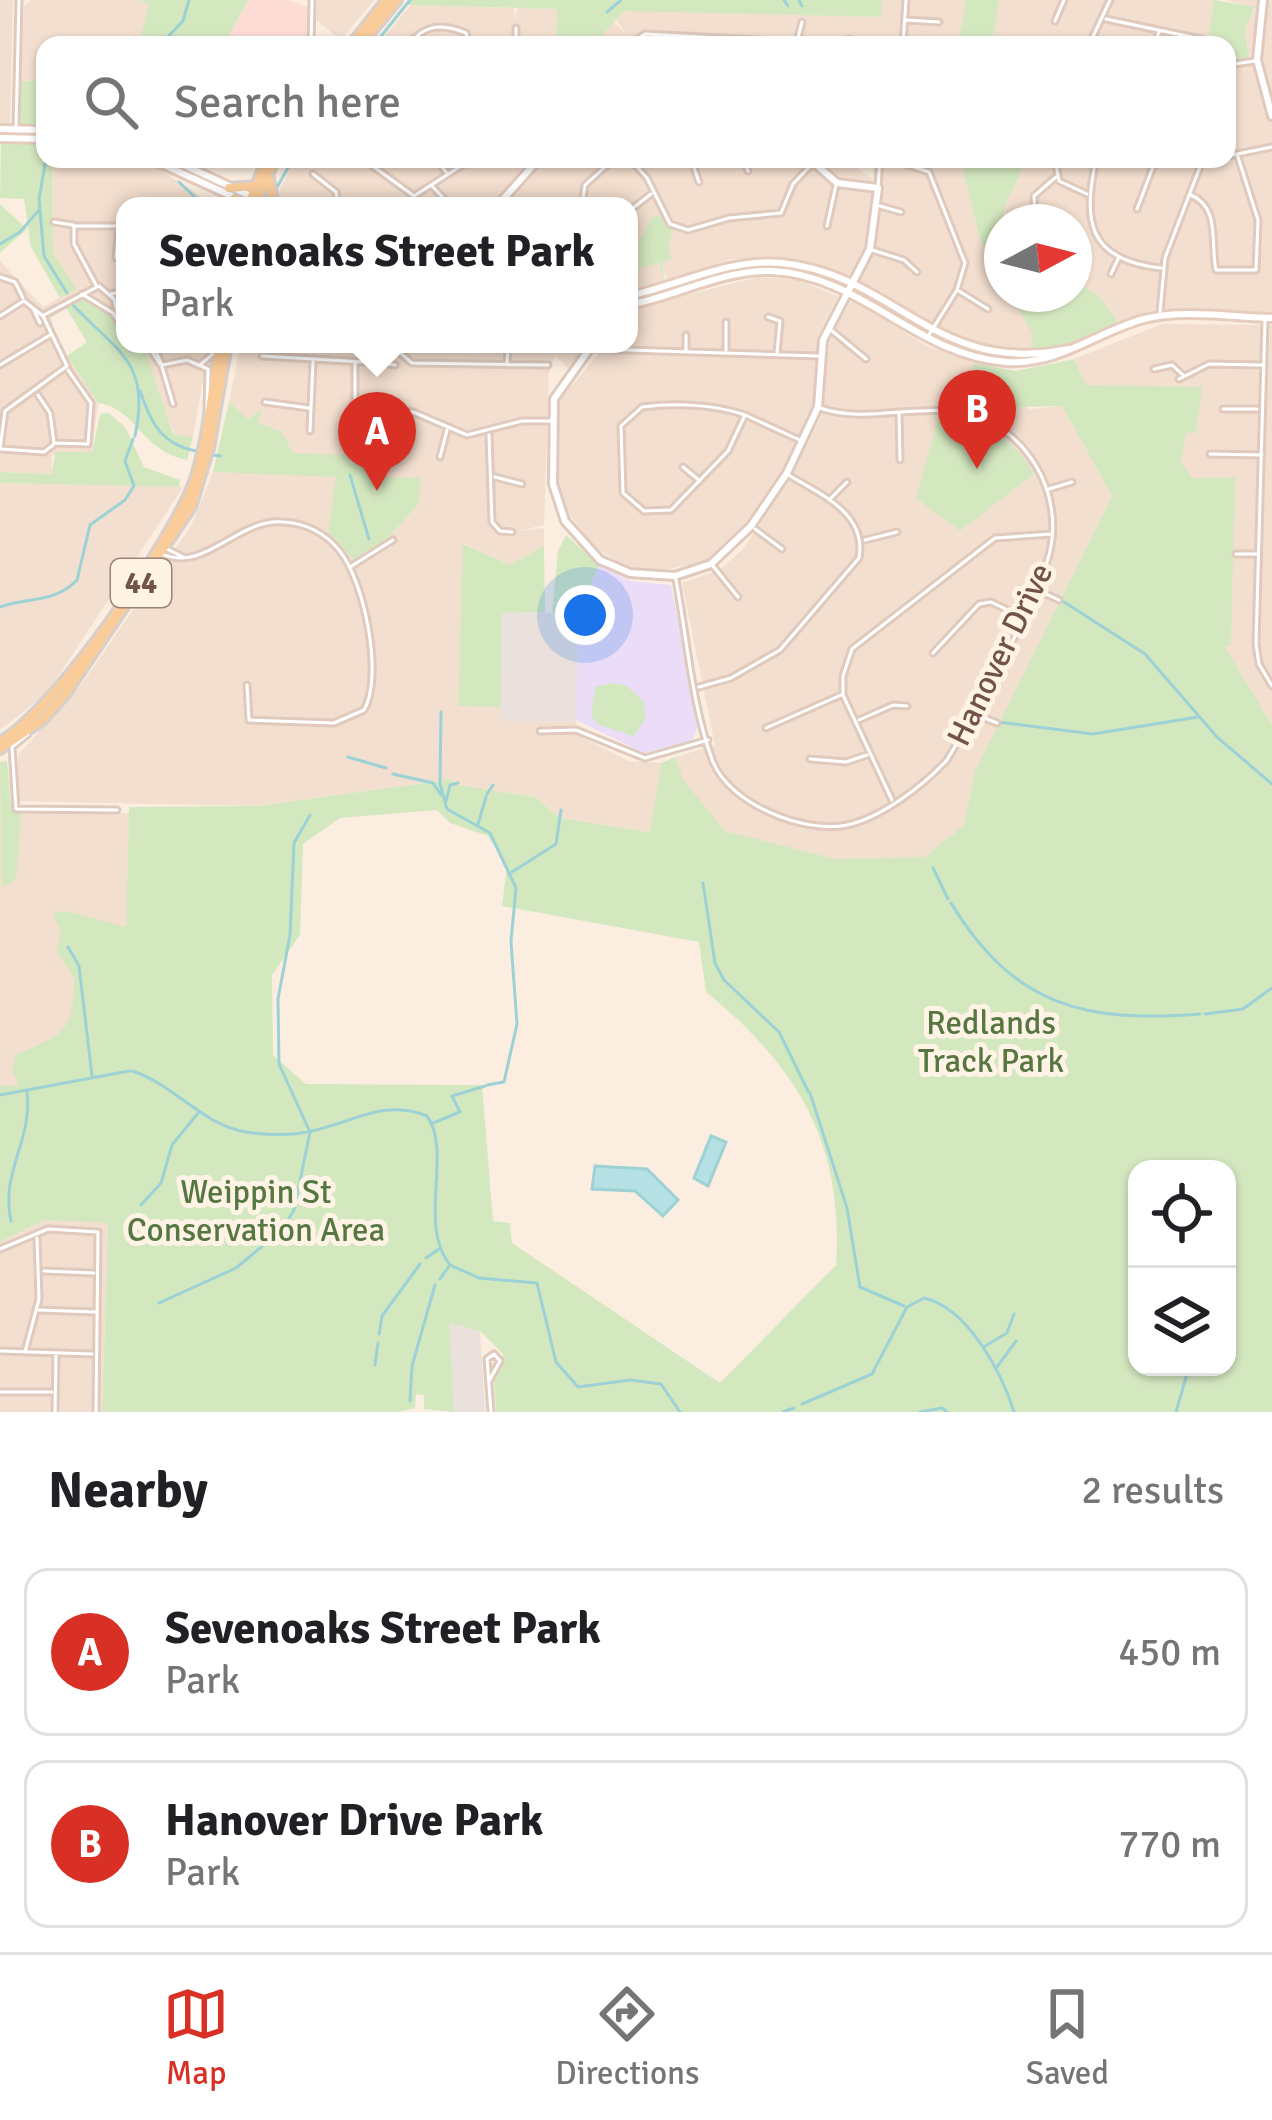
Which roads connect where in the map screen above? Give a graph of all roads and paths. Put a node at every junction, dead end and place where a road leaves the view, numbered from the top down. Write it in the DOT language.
graph roads {
  1 [pos="19,0"];
  2 [pos="312,0"];
  3 [pos="387,0"];
  4 [pos="397,0"];
  5 [pos="907,0"];
  6 [pos="1064,0"];
  7 [pos="1110,0"];
  8 [pos="1259,1"];
  9 [pos="1106,19"];
  10 [pos="906,20"];
  11 [pos="1055,21"];
  12 [pos="802,22"];
  13 [pos="939,22"];
  14 [pos="516,28"];
  15 [pos="1159,30"];
  16 [pos="311,36"];
  17 [pos="358,36"];
  18 [pos="368,36"];
  19 [pos="417,36"];
  20 [pos="467,36"];
  21 [pos="516,36"];
  22 [pos="642,36"];
  23 [pos="714,36"];
  24 [pos="798,36"];
  25 [pos="904,36"];
  26 [pos="1095,36"];
  27 [pos="1157,36"];
  28 [pos="1187,36"];
  29 [pos="1257,61"];
  30 [pos="1236,64"];
  31 [pos="1270,99"];
  32 [pos="1272,116"];
  33 [pos="0,134"];
  34 [pos="15,134"];
  35 [pos="36,135"];
  36 [pos="1272,147"];
  37 [pos="1238,157"];
  38 [pos="171,168"];
  39 [pos="187,168"];
  40 [pos="266,168"];
  41 [pos="270,168"];
  42 [pos="374,168"];
  43 [pos="443,168"];
  44 [pos="458,168"];
  45 [pos="531,168"];
  46 [pos="604,168"];
  47 [pos="641,168"];
  48 [pos="694,168"];
  49 [pos="746,168"];
  50 [pos="807,168"];
  51 [pos="820,168"];
  52 [pos="879,168"];
  53 [pos="924,168"];
  54 [pos="1056,168"];
  55 [pos="1094,168"];
  56 [pos="1153,168"];
  57 [pos="1200,168"];
  58 [pos="269,171"];
  59 [pos="748,171"];
  60 [pos="313,174"];
  61 [pos="448,175"];
  62 [pos="1056,177"];
  63 [pos="699,182"];
  64 [pos="837,183"];
  65 [pos="255,186"];
  66 [pos="432,186"];
  67 [pos="878,188"];
  68 [pos="654,193"];
  69 [pos="1089,194"];
  70 [pos="1191,195"];
  71 [pos="236,197"];
  72 [pos="238,197"];
  73 [pos="250,197"];
  74 [pos="250,197"];
  75 [pos="251,197"];
  76 [pos="272,197"];
  77 [pos="337,197"];
  78 [pos="442,197"];
  79 [pos="505,197"];
  80 [pos="584,197"];
  81 [pos="1034,204"];
  82 [pos="638,205"];
  83 [pos="876,206"];
  84 [pos="1137,209"];
  85 [pos="901,212"];
  86 [pos="54,222"];
  87 [pos="116,225"];
  88 [pos="74,226"];
  89 [pos="826,226"];
  90 [pos="870,250"];
  91 [pos="1119,256"];
  92 [pos="1163,268"];
  93 [pos="917,272"];
  94 [pos="1111,274"];
  95 [pos="0,277"];
  96 [pos="96,285"];
  97 [pos="850,287"];
  98 [pos="87,288"];
  99 [pos="957,290"];
  100 [pos="80,293"];
  101 [pos="88,296"];
  102 [pos="114,296"];
  103 [pos="638,297"];
  104 [pos="24,301"];
  105 [pos="34,306"];
  106 [pos="116,306"];
  107 [pos="984,307"];
  108 [pos="0,316"];
  109 [pos="44,316"];
  110 [pos="1160,316"];
  111 [pos="768,317"];
  112 [pos="1269,318"];
  113 [pos="116,319"];
  114 [pos="40,322"];
  115 [pos="726,322"];
  116 [pos="828,328"];
  117 [pos="50,335"];
  118 [pos="686,335"];
  119 [pos="928,335"];
  120 [pos="638,349"];
  121 [pos="686,352"];
  122 [pos="155,353"];
  123 [pos="216,353"];
  124 [pos="219,353"];
  125 [pos="220,353"];
  126 [pos="392,353"];
  127 [pos="397,353"];
  128 [pos="508,353"];
  129 [pos="587,353"];
  130 [pos="726,353"];
  131 [pos="777,354"];
  132 [pos="262,356"];
  133 [pos="821,356"];
  134 [pos="866,359"];
  135 [pos="313,360"];
  136 [pos="355,362"];
  137 [pos="381,362"];
  138 [pos="199,364"];
  139 [pos="0,365"];
  140 [pos="162,365"];
  141 [pos="394,365"];
  142 [pos="507,365"];
  143 [pos="548,365"];
  144 [pos="1263,365"];
  145 [pos="1154,369"];
  146 [pos="67,370"];
  147 [pos="36,392"];
  148 [pos="265,402"];
  149 [pos="173,404"];
  150 [pos="354,404"];
  151 [pos="818,407"];
  152 [pos="311,408"];
  153 [pos="1223,409"];
  154 [pos="1261,409"];
  155 [pos="406,411"];
  156 [pos="899,412"];
  157 [pos="745,416"];
  158 [pos="207,418"];
  159 [pos="552,421"];
  160 [pos="447,430"];
  161 [pos="310,431"];
  162 [pos="488,432"];
  163 [pos="802,441"];
  164 [pos="54,443"];
  165 [pos="0,449"];
  166 [pos="397,453"];
  167 [pos="1210,454"];
  168 [pos="1262,455"];
  169 [pos="440,457"];
  170 [pos="356,458"];
  171 [pos="901,460"];
  172 [pos="683,467"];
  173 [pos="787,473"];
  174 [pos="492,477"];
  175 [pos="702,482"];
  176 [pos="847,482"];
  177 [pos="1072,482"];
  178 [pos="522,484"];
  179 [pos="1047,490"];
  180 [pos="829,500"];
  181 [pos="1261,500"];
  182 [pos="1268,500"];
  183 [pos="752,526"];
  184 [pos="512,532"];
  185 [pos="897,532"];
  186 [pos="1052,534"];
  187 [pos="393,540"];
  188 [pos="861,541"];
  189 [pos="782,549"];
  190 [pos="161,550"];
  191 [pos="1236,554"];
  192 [pos="1259,554"];
  193 [pos="711,563"];
  194 [pos="350,566"];
  195 [pos="675,576"];
  196 [pos="1035,589"];
  197 [pos="739,597"];
  198 [pos="1059,600"];
  199 [pos="1021,616"];
  200 [pos="933,653"];
  201 [pos="247,685"];
  202 [pos="1272,686"];
  203 [pos="697,688"];
  204 [pos="843,695"];
  205 [pos="907,706"];
  206 [pos="972,713"];
  207 [pos="856,722"];
  208 [pos="998,723"];
  209 [pos="32,728"];
  210 [pos="766,728"];
  211 [pos="540,731"];
  212 [pos="708,740"];
  213 [pos="0,747"];
  214 [pos="870,754"];
  215 [pos="810,759"];
  216 [pos="12,761"];
  217 [pos="893,802"];
  218 [pos="117,810"];
  219 [pos="38,1238"];
  220 [pos="0,1249"];
  221 [pos="40,1271"];
  222 [pos="96,1273"];
  223 [pos="37,1310"];
  224 [pos="94,1312"];
  225 [pos="0,1351"];
  226 [pos="25,1352"];
  227 [pos="94,1354"];
  228 [pos="56,1355"];
  229 [pos="489,1381"];
  230 [pos="0,1392"];
  231 [pos="52,1392"];
  232 [pos="55,1412"];
  233 [pos="96,1412"];
  234 [pos="491,1412"];
  1 -- 34 [label="street"];
  2 -- 16 [label="street"];
  3 -- 17 [label="main road"];
  4 -- 18 [label="main road"];
  5 -- 10 [label="street"];
  6 -- 11 [label="street"];
  7 -- 9 [label="street"];
  8 -- 29 [label="street"];
  9 -- 15 [label="street"];
  9 -- 26 [label="street"];
  10 -- 13 [label="street"];
  10 -- 25 [label="street"];
  12 -- 24 [label="street"];
  14 -- 21 [label="street"];
  15 -- 27 [label="street"];
  15 -- 28 [label="street"];
  19 -- 20 [label="street"];
  22 -- 23 [label="street"];
  29 -- 30 [label="street"];
  29 -- 31 [label="street"];
  31 -- 32 [label="street"];
  33 -- 34 [label="street"];
  34 -- 35 [label="street"];
  36 -- 37 [label="street"];
  37 -- 70 [label="street"];
  38 -- 71 [label="street"];
  39 -- 72 [label="street"];
  40 -- 65 [label="main road"];
  41 -- 58 [label="main road"];
  42 -- 66 [label="street"];
  43 -- 61 [label="street"];
  44 -- 61 [label="street"];
  45 -- 79 [label="street"];
  46 -- 80 [label="street"];
  47 -- 68 [label="street"];
  48 -- 63 [label="street"];
  49 -- 59 [label="street"];
  50 -- 68 [label="street"];
  51 -- 64 [label="street"];
  52 -- 67 [label="street"];
  53 -- 99 [label="street"];
  54 -- 62 [label="street"];
  55 -- 69 [label="street"];
  56 -- 84 [label="street"];
  57 -- 70 [label="street"];
  58 -- 75 [label="main road"];
  58 -- 76 [label="main road"];
  60 -- 77 [label="street"];
  61 -- 66 [label="street"];
  62 -- 69 [label="street"];
  62 -- 81 [label="street"];
  64 -- 67 [label="street"];
  64 -- 89 [label="street"];
  65 -- 73 [label="main road"];
  65 -- 74 [label="main road"];
  66 -- 78 [label="street"];
  67 -- 83 [label="street"];
  68 -- 82 [label="street"];
  69 -- 91 [label="street"];
  70 -- 92 [label="street"];
  83 -- 85 [label="street"];
  83 -- 90 [label="street"];
  86 -- 88 [label="street"];
  87 -- 88 [label="street"];
  88 -- 96 [label="street"];
  90 -- 93 [label="street"];
  90 -- 97 [label="street"];
  91 -- 92 [label="street"];
  91 -- 94 [label="street"];
  92 -- 110 [label="street"];
  95 -- 104 [label="street"];
  96 -- 98 [label="street"];
  96 -- 102 [label="street"];
  97 -- 103 [label="street"];
  97 -- 116 [label="street"];
  97 -- 119 [label="street"];
  98 -- 100 [label="street"];
  98 -- 101 [label="street"];
  99 -- 107 [label="street"];
  99 -- 119 [label="street"];
  100 -- 101 [label="street"];
  100 -- 109 [label="street"];
  101 -- 113 [label="street"];
  102 -- 106 [label="street"];
  104 -- 105 [label="street"];
  104 -- 108 [label="street"];
  105 -- 109 [label="street"];
  105 -- 114 [label="street"];
  109 -- 117 [label="street"];
  110 -- 112 [label="street"];
  110 -- 119 [label="street"];
  111 -- 131 [label="street"];
  112 -- 144 [label="street"];
  115 -- 130 [label="street"];
  116 -- 133 [label="street"];
  116 -- 134 [label="street"];
  117 -- 139 [label="street"];
  117 -- 146 [label="street"];
  118 -- 121 [label="street"];
  120 -- 121 [label="street"];
  121 -- 130 [label="street"];
  122 -- 140 [label="street"];
  123 -- 138 [label="street"];
  124 -- 158 [label="main road, 44"];
  125 -- 190 [label="main road, 44"];
  126 -- 137 [label="street"];
  127 -- 142 [label="street"];
  128 -- 142 [label="street"];
  129 -- 159 [label="street"];
  130 -- 131 [label="street"];
  131 -- 133 [label="street"];
  132 -- 135 [label="street"];
  133 -- 151 [label="street"];
  135 -- 136 [label="street"];
  135 -- 152 [label="street"];
  136 -- 137 [label="street"];
  136 -- 150 [label="street"];
  137 -- 141 [label="street"];
  138 -- 140 [label="street"];
  138 -- 158 [label="street"];
  140 -- 149 [label="street"];
  142 -- 143 [label="street"];
  144 -- 145 [label="street"];
  144 -- 154 [label="street"];
  146 -- 147 [label="street"];
  146 -- 164 [label="street"];
  147 -- 164 [label="street"];
  147 -- 165 [label="street"];
  148 -- 152 [label="street"];
  150 -- 155 [label="street"];
  150 -- 170 [label="street"];
  151 -- 156 [label="street, Hanover Drive"];
  151 -- 163 [label="street"];
  152 -- 161 [label="street"];
  153 -- 154 [label="street"];
  154 -- 168 [label="street"];
  155 -- 160 [label="street"];
  155 -- 166 [label="street"];
  156 -- 171 [label="street"];
  156 -- 179 [label="street, Hanover Drive"];
  157 -- 163 [label="street"];
  157 -- 175 [label="street"];
  157 -- 175 [label="street"];
  158 -- 190 [label="main road, 44"];
  159 -- 162 [label="street"];
  159 -- 195 [label="street"];
  160 -- 162 [label="street"];
  160 -- 169 [label="street"];
  162 -- 174 [label="street"];
  163 -- 173 [label="street"];
  164 -- 165 [label="street"];
  167 -- 168 [label="street"];
  168 -- 181 [label="street"];
  172 -- 175 [label="street"];
  173 -- 180 [label="street"];
  173 -- 183 [label="street"];
  174 -- 178 [label="street"];
  174 -- 184 [label="street"];
  176 -- 180 [label="street"];
  177 -- 179 [label="street"];
  179 -- 186 [label="street, Hanover Drive"];
  180 -- 188 [label="street"];
  181 -- 182 [label="street"];
  181 -- 192 [label="street"];
  183 -- 189 [label="street"];
  183 -- 193 [label="street"];
  185 -- 188 [label="street"];
  186 -- 196 [label="street, Hanover Drive"];
  186 -- 204 [label="street"];
  187 -- 194 [label="street"];
  188 -- 203 [label="street"];
  190 -- 194 [label="street"];
  190 -- 209 [label="main road, 44"];
  190 -- 213 [label="main road, 44"];
  191 -- 192 [label="street"];
  192 -- 202 [label="street"];
  193 -- 195 [label="street"];
  193 -- 197 [label="street"];
  194 -- 201 [label="street"];
  195 -- 203 [label="street, Hanover Drive"];
  196 -- 198 [label="street"];
  196 -- 199 [label="street, Hanover Drive"];
  199 -- 200 [label="street"];
  199 -- 206 [label="street, Hanover Drive"];
  203 -- 212 [label="street, Hanover Drive"];
  204 -- 207 [label="street"];
  204 -- 210 [label="street"];
  205 -- 207 [label="street"];
  206 -- 208 [label="street"];
  206 -- 217 [label="street, Hanover Drive"];
  207 -- 214 [label="street"];
  209 -- 213 [label="main road, 44"];
  209 -- 216 [label="street"];
  211 -- 212 [label="street"];
  212 -- 217 [label="street, Hanover Drive"];
  213 -- 216 [label="street"];
  214 -- 215 [label="street"];
  214 -- 217 [label="street"];
  216 -- 218 [label="street"];
  219 -- 220 [label="street"];
  219 -- 221 [label="street"];
  219 -- 222 [label="street"];
  221 -- 222 [label="street"];
  221 -- 223 [label="street"];
  222 -- 224 [label="street"];
  223 -- 224 [label="street"];
  223 -- 226 [label="street"];
  224 -- 227 [label="street"];
  225 -- 226 [label="street"];
  226 -- 228 [label="street"];
  227 -- 228 [label="street"];
  227 -- 233 [label="street"];
  228 -- 231 [label="street"];
  229 -- 234 [label="street"];
  230 -- 231 [label="street"];
  231 -- 232 [label="street"];
}
